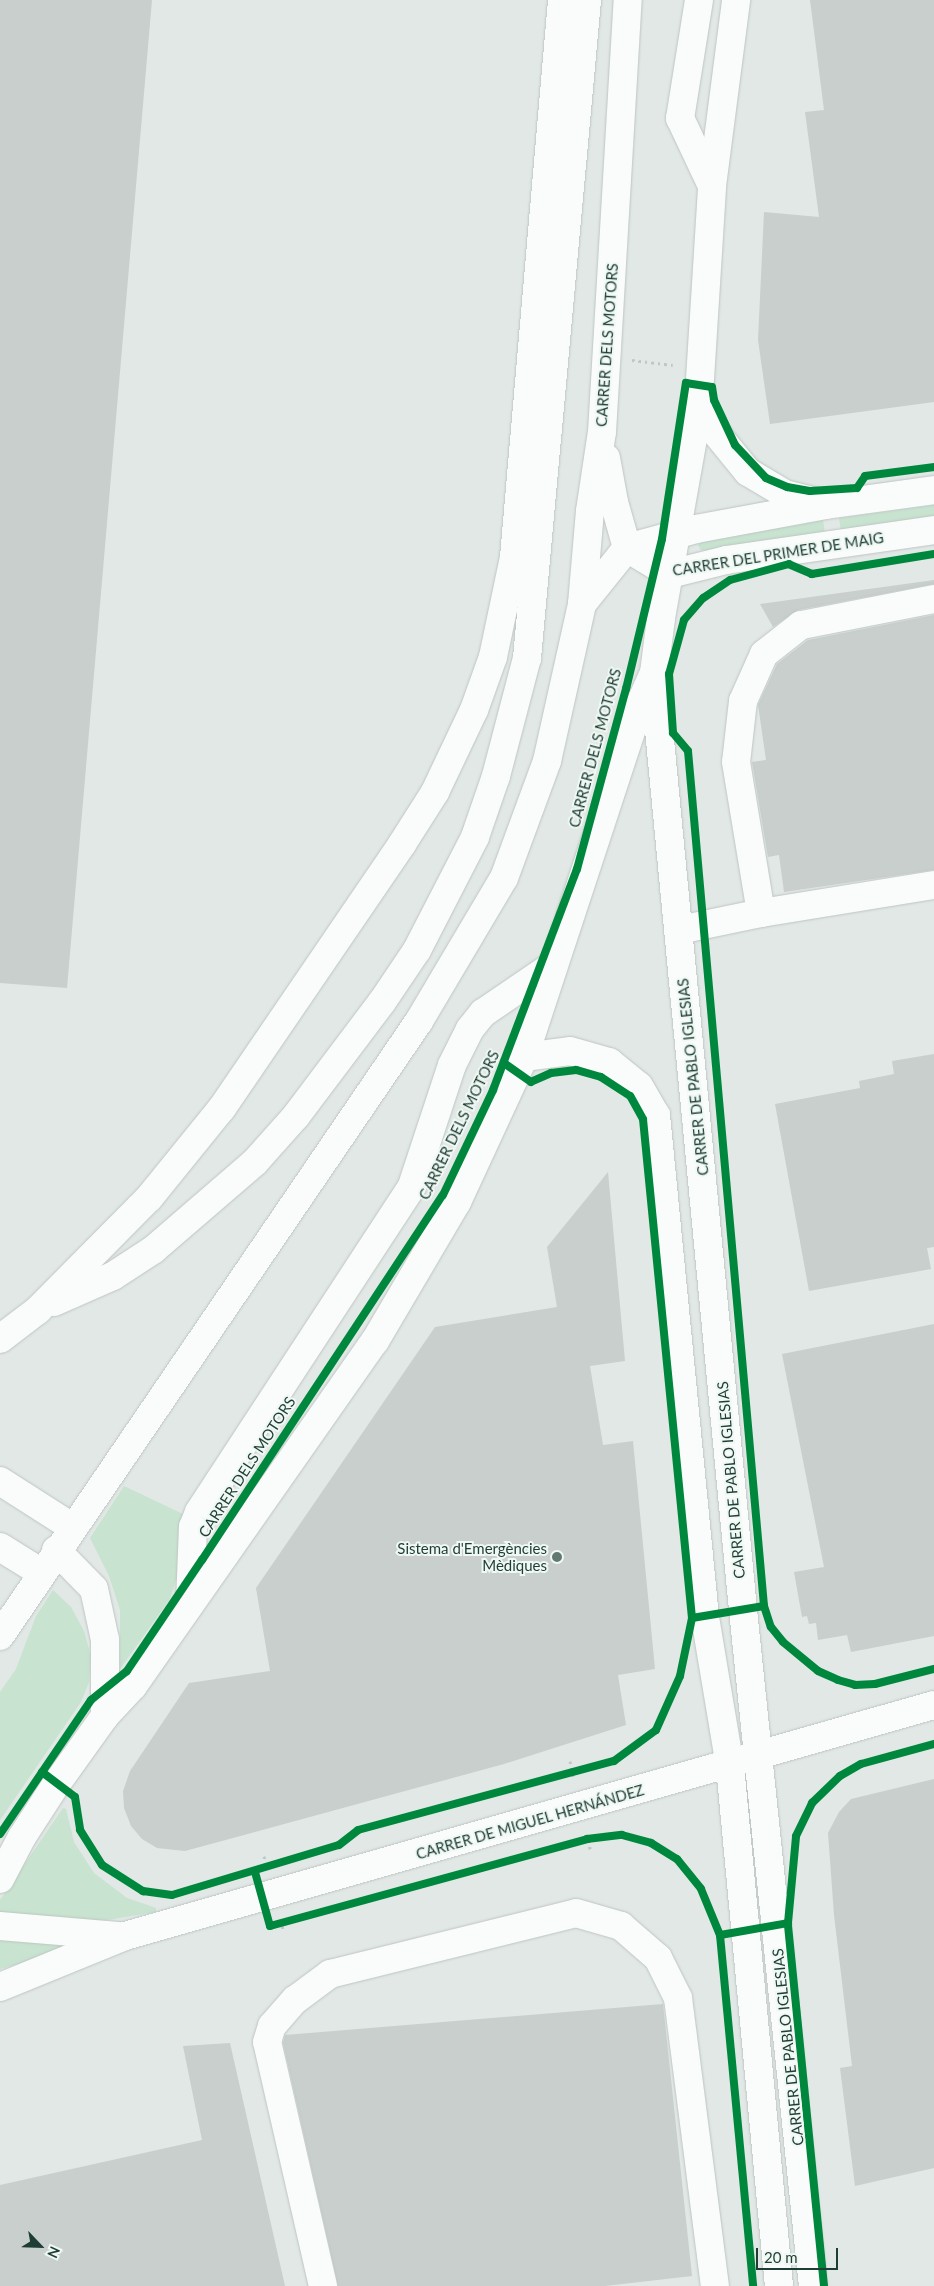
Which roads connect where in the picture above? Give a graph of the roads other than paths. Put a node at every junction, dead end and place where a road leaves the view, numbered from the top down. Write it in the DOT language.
graph roads {
  1 [pos="562,0"];
  2 [pos="587,0"];
  3 [pos="628,0"];
  4 [pos="699,0"];
  5 [pos="736,0"];
  6 [pos="712,186"];
  7 [pos="698,411"];
  8 [pos="602,432"];
  9 [pos="934,490"];
  10 [pos="826,504"];
  11 [pos="934,530"];
  12 [pos="678,534"];
  13 [pos="628,548"];
  14 [pos="670,574"];
  15 [pos="934,600"];
  16 [pos="582,604"];
  17 [pos="654,673"];
  18 [pos="934,885"];
  19 [pos="761,914"];
  20 [pos="679,930"];
  21 [pos="552,966"];
  22 [pos="524,1057"];
  23 [pos="38,1310"];
  24 [pos="0,1339"];
  25 [pos="0,1481"];
  26 [pos="72,1527"];
  27 [pos="0,1547"];
  28 [pos="49,1562"];
  29 [pos="190,1604"];
  30 [pos="0,1636"];
  31 [pos="934,1705"];
  32 [pos="105,1716"];
  33 [pos="760,1756"];
  34 [pos="730,1766"];
  35 [pos="0,1879"];
  36 [pos="0,1926"];
  37 [pos="125,1936"];
  38 [pos="4,1983"];
  39 [pos="323,2286"];
  40 [pos="715,2286"];
  41 [pos="779,2286"];
  42 [pos="813,2286"];
  1 -- 23 [label="street"];
  2 -- 23 [label="street"];
  3 -- 8 [label="street, CARRER DELS MOTORS"];
  4 -- 6 [label="street"];
  5 -- 6 [label="street, CARRER DELS MOTORS"];
  6 -- 7 [label="street, CARRER DELS MOTORS"];
  7 -- 10 [label="street"];
  7 -- 12 [label="street, CARRER DELS MOTORS"];
  8 -- 13 [label="street"];
  8 -- 16 [label="street, CARRER DELS MOTORS"];
  9 -- 10 [label="street"];
  10 -- 12 [label="street"];
  11 -- 14 [label="street, CARRER DEL PRIMER DE MAIG"];
  12 -- 13 [label="street"];
  12 -- 14 [label="street, CARRER DELS MOTORS"];
  13 -- 14 [label="street, CARRER DEL PRIMER DE MAIG"];
  13 -- 16 [label="street"];
  14 -- 17 [label="street, CARRER DELS MOTORS"];
  15 -- 19 [label="street"];
  16 -- 26 [label="street, CARRER DELS MOTORS"];
  17 -- 20 [label="street, CARRER DE PABLO IGLESIAS"];
  17 -- 21 [label="street, CARRER DELS MOTORS"];
  18 -- 19 [label="street"];
  19 -- 20 [label="street"];
  20 -- 33 [label="street, CARRER DE PABLO IGLESIAS"];
  21 -- 22 [label="street, CARRER DELS MOTORS"];
  21 -- 29 [label="street, CARRER DELS MOTORS"];
  22 -- 29 [label="street, CARRER DELS MOTORS"];
  22 -- 34 [label="street, CARRER DE PABLO IGLESIAS"];
  23 -- 24 [label="street"];
  25 -- 26 [label="street"];
  26 -- 28 [label="street, CARRER DELS MOTORS"];
  27 -- 28 [label="street"];
  28 -- 30 [label="street, CARRER DELS MOTORS"];
  28 -- 32 [label="street"];
  29 -- 32 [label="street, CARRER DELS MOTORS"];
  31 -- 33 [label="street, CARRER DE MIGUEL HERNÁNDEZ"];
  32 -- 35 [label="street, CARRER DELS MOTORS"];
  33 -- 34 [label="street, CARRER DE MIGUEL HERNÁNDEZ"];
  33 -- 42 [label="street, CARRER DE PABLO IGLESIAS"];
  34 -- 37 [label="street, CARRER DE MIGUEL HERNÁNDEZ"];
  34 -- 41 [label="street, CARRER DE PABLO IGLESIAS"];
  36 -- 37 [label="street, CARRER DE MIGUEL HERNÁNDEZ"];
  37 -- 38 [label="street, CARRER DE MIGUEL HERNÁNDEZ"];
  39 -- 40 [label="street"];
}
